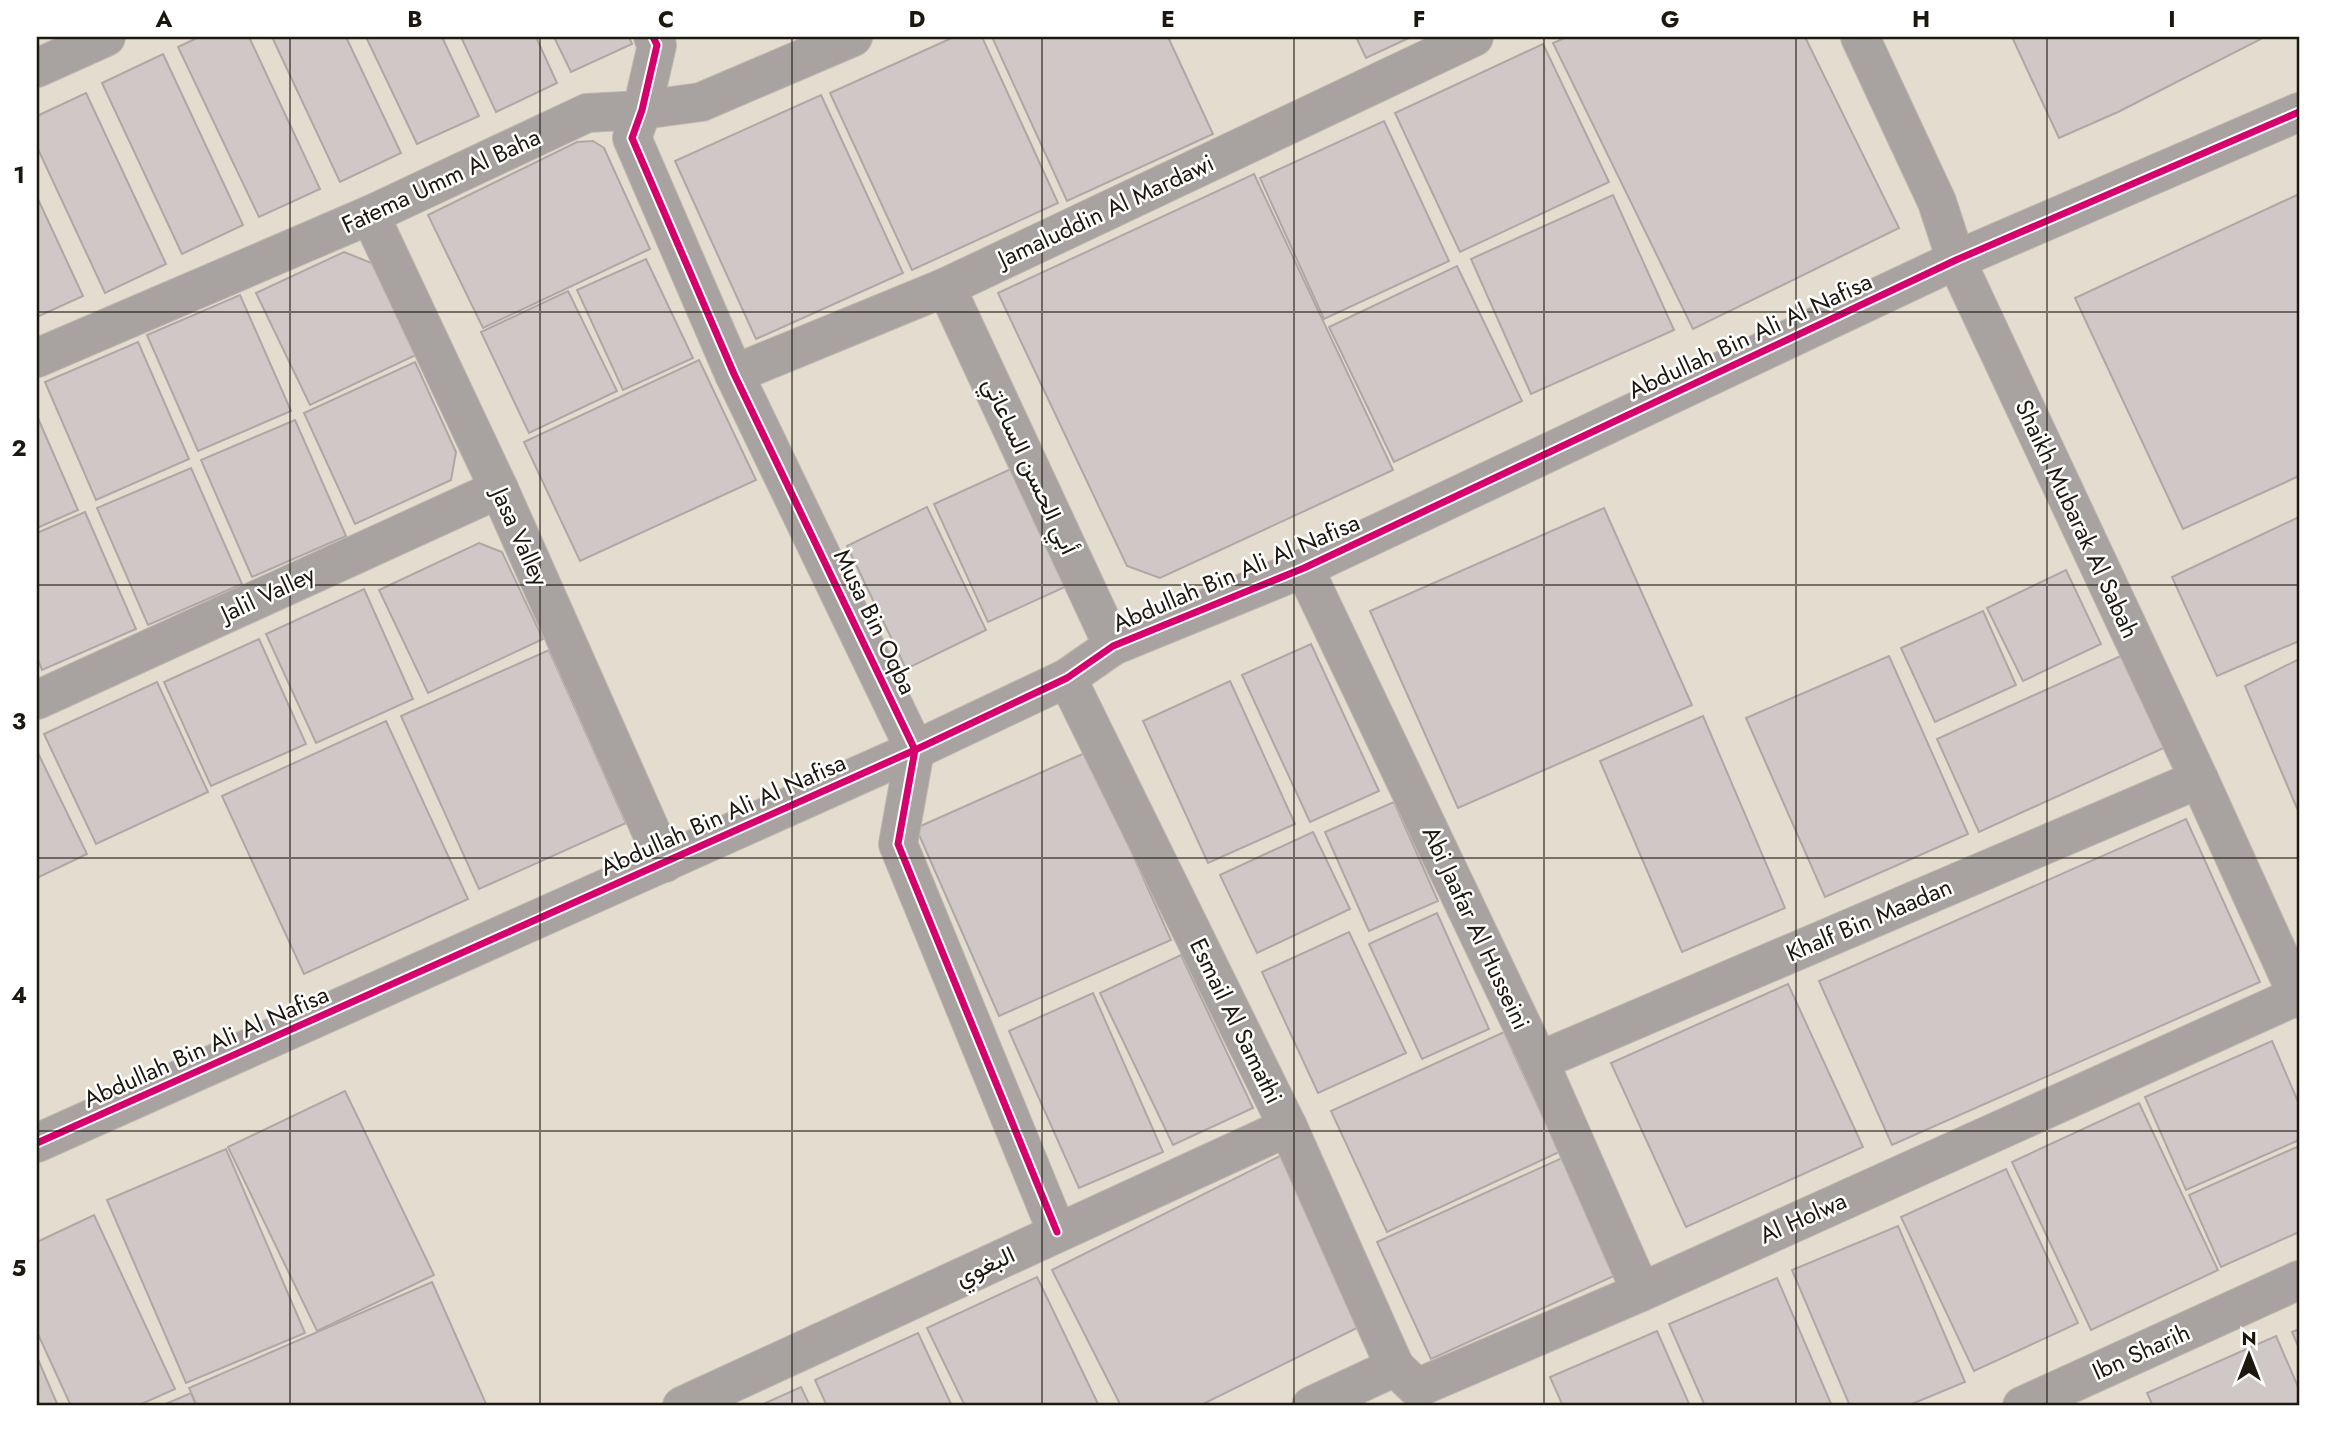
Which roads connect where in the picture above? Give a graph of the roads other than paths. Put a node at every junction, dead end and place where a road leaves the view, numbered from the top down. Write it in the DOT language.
graph roads {
  1 [pos="106,37"];
  2 [pos="653,37"];
  3 [pos="853,37"];
  4 [pos="1474,37"];
  5 [pos="1860,37"];
  6 [pos="37,68"];
  7 [pos="642,110"];
  8 [pos="2299,114"];
  9 [pos="370,215"];
  10 [pos="1955,260"];
  11 [pos="946,287"];
  12 [pos="37,358"];
  13 [pos="734,374"];
  14 [pos="499,489"];
  15 [pos="1304,568"];
  16 [pos="1113,646"];
  17 [pos="1067,678"];
  18 [pos="37,700"];
  19 [pos="915,750"];
  20 [pos="2199,779"];
  21 [pos="665,863"];
  22 [pos="2299,997"];
  23 [pos="1539,1061"];
  24 [pos="1288,1127"];
  25 [pos="37,1143"];
  26 [pos="1057,1232"];
  27 [pos="2299,1280"];
  28 [pos="1640,1292"];
  29 [pos="1395,1367"];
  30 [pos="682,1406"];
  31 [pos="1311,1406"];
  32 [pos="2022,1406"];
  1 -- 6 [label="street"];
  2 -- 7 [label="street, Musa Bin Oqba"];
  3 -- 7 [label="street, Fatema Umm Al Baha"];
  4 -- 11 [label="street, Jamaluddin Al Mardawi"];
  5 -- 10 [label="street, Shaikh Mubarak Al Sabah"];
  7 -- 9 [label="street, Fatema Umm Al Baha"];
  7 -- 13 [label="street, Musa Bin Oqba"];
  8 -- 10 [label="street, Abdullah Bin Ali Al Nafisa"];
  9 -- 12 [label="street, Fatema Umm Al Baha"];
  9 -- 14 [label="street, Jasa Valley"];
  10 -- 15 [label="street, Abdullah Bin Ali Al Nafisa"];
  10 -- 20 [label="street, Shaikh Mubarak Al Sabah"];
  11 -- 13 [label="street, Jamaluddin Al Mardawi"];
  11 -- 16 [label="street, أبي الحسن الساعاتي"];
  13 -- 19 [label="street, Musa Bin Oqba"];
  14 -- 18 [label="street, Jalil Valley"];
  14 -- 21 [label="street, Jasa Valley"];
  15 -- 16 [label="street, Abdullah Bin Ali Al Nafisa"];
  15 -- 23 [label="street, Abi Jaafar Al Husseini"];
  16 -- 17 [label="street, Abdullah Bin Ali Al Nafisa"];
  17 -- 19 [label="street, Abdullah Bin Ali Al Nafisa"];
  17 -- 24 [label="street, Esmail Al Samathi"];
  19 -- 21 [label="street, Abdullah Bin Ali Al Nafisa"];
  19 -- 26 [label="street"];
  20 -- 22 [label="street, Shaikh Mubarak Al Sabah"];
  20 -- 23 [label="street, Khalf Bin Maadan"];
  21 -- 25 [label="street, Abdullah Bin Ali Al Nafisa"];
  22 -- 28 [label="street, Al Holwa"];
  23 -- 28 [label="street, Abi Jaafar Al Husseini"];
  24 -- 26 [label="street, البغوي"];
  24 -- 29 [label="street, Esmail Al Samathi"];
  26 -- 30 [label="street, البغوي"];
  27 -- 32 [label="street, Ibn Sharih"];
  28 -- 29 [label="street, Al Holwa"];
  29 -- 31 [label="street"];
}
